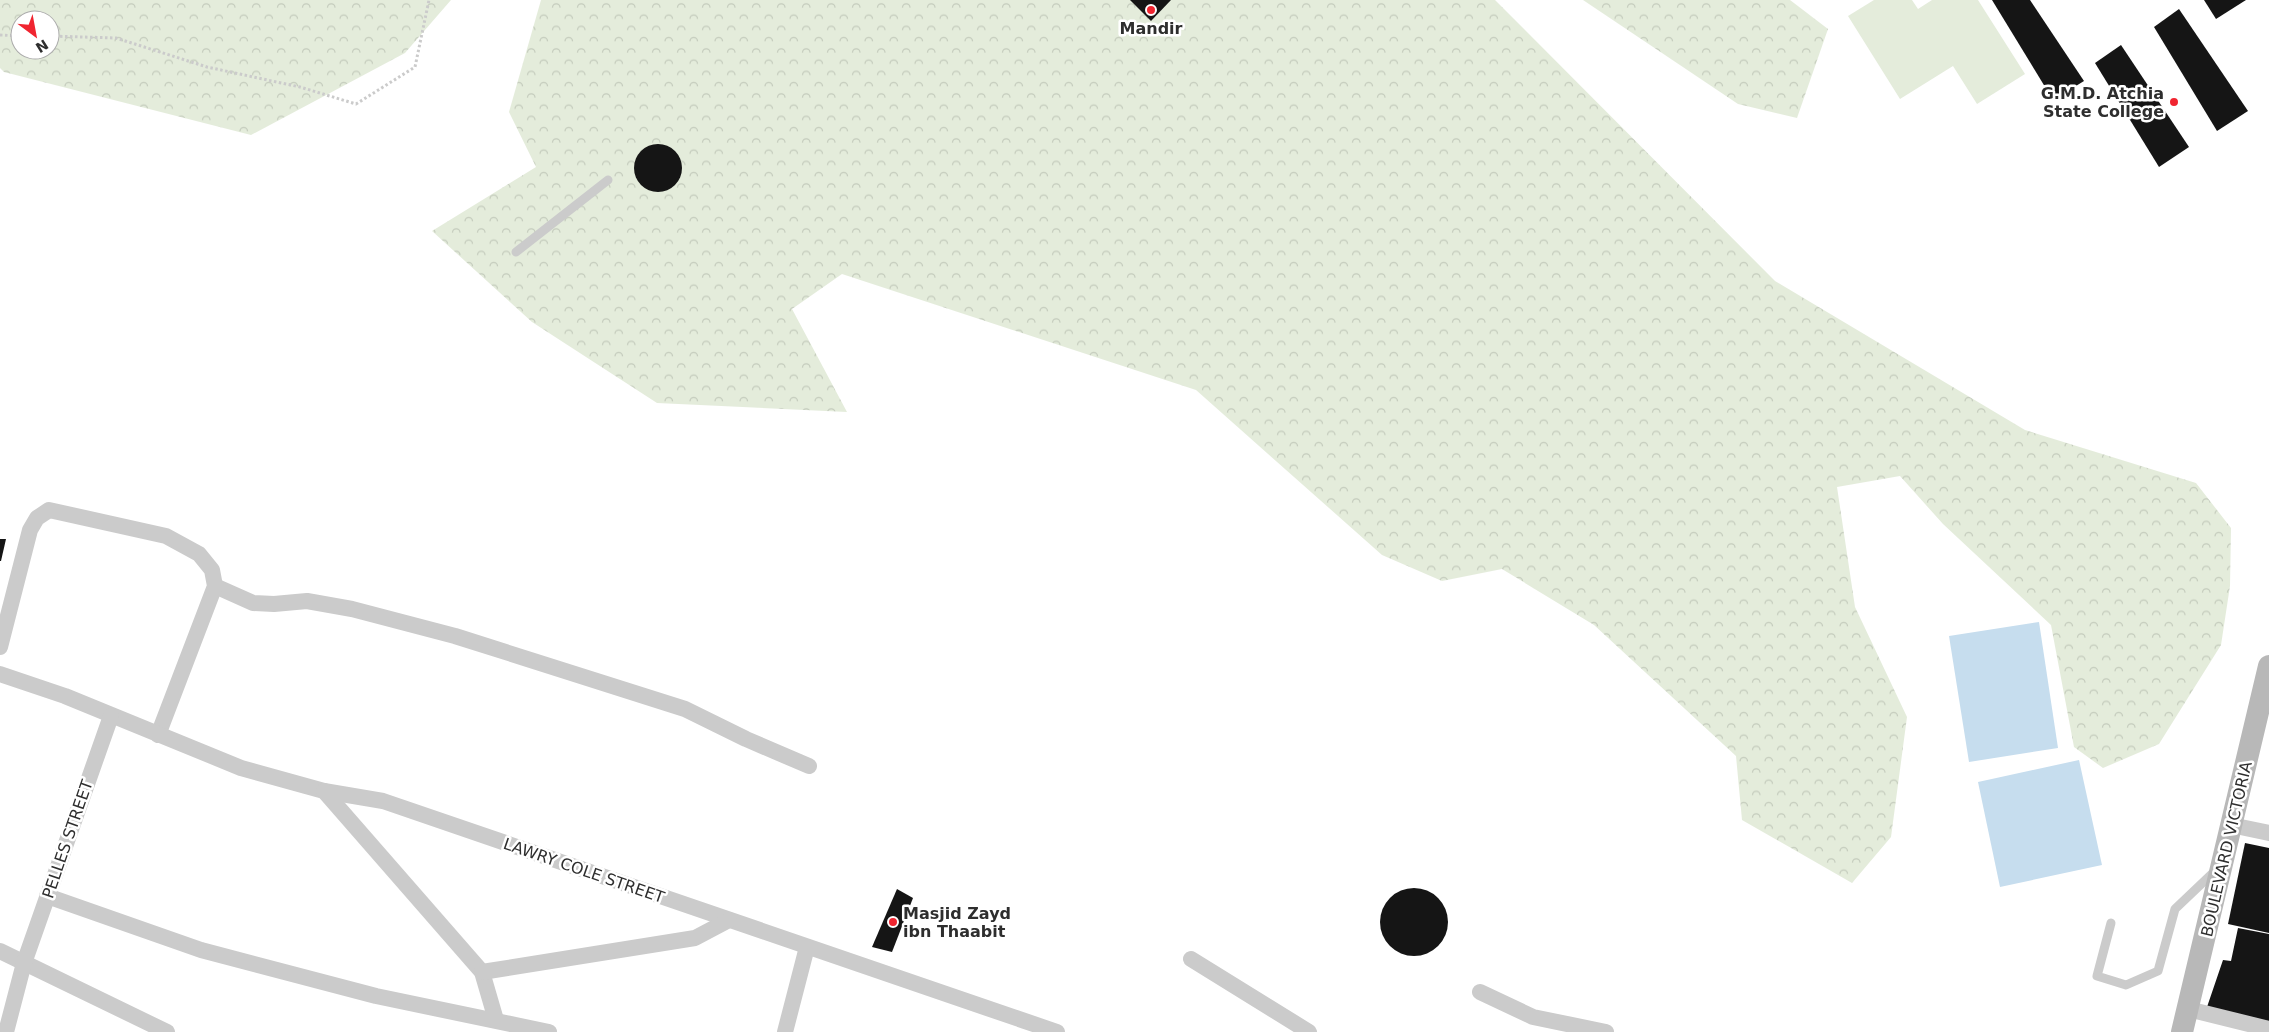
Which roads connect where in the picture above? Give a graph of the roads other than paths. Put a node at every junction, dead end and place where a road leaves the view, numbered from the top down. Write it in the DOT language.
graph roads {
  1 [pos="608,180"];
  2 [pos="516,252"];
  3 [pos="215,586"];
  4 [pos="0,647"];
  5 [pos="2269,666"];
  6 [pos="0,674"];
  7 [pos="110,716"];
  8 [pos="158,735"];
  9 [pos="809,766"];
  10 [pos="324,791"];
  11 [pos="2230,825"];
  12 [pos="2269,833"];
  13 [pos="2223,862"];
  14 [pos="47,896"];
  15 [pos="729,920"];
  16 [pos="2111,923"];
  17 [pos="807,947"];
  18 [pos="0,951"];
  19 [pos="1191,959"];
  20 [pos="24,963"];
  21 [pos="482,972"];
  22 [pos="1480,992"];
  23 [pos="2188,1009"];
  24 [pos="494,1026"];
  25 [pos="2269,1029"];
  26 [pos="1047,1030"];
  27 [pos="6,1032"];
  28 [pos="167,1032"];
  29 [pos="549,1032"];
  30 [pos="785,1032"];
  31 [pos="1309,1032"];
  32 [pos="1606,1032"];
  33 [pos="2182,1032"];
  1 -- 2 [label="lane"];
  3 -- 4 [label="street"];
  3 -- 8 [label="street"];
  3 -- 9 [label="street"];
  5 -- 11 [label="main road, BOULEVARD VICTORIA"];
  6 -- 7 [label="street, LAWRY COLE STREET"];
  7 -- 8 [label="street, LAWRY COLE STREET"];
  7 -- 14 [label="street, PELLES STREET"];
  8 -- 10 [label="street, LAWRY COLE STREET"];
  10 -- 15 [label="street, LAWRY COLE STREET"];
  10 -- 21 [label="street"];
  11 -- 12 [label="street"];
  11 -- 13 [label="main road, BOULEVARD VICTORIA"];
  13 -- 16 [label="lane"];
  13 -- 23 [label="main road, BOULEVARD VICTORIA"];
  14 -- 20 [label="street, PELLES STREET"];
  14 -- 24 [label="street"];
  15 -- 17 [label="street, LAWRY COLE STREET"];
  15 -- 21 [label="street"];
  17 -- 26 [label="street, LAWRY COLE STREET"];
  17 -- 30 [label="street"];
  18 -- 20 [label="street"];
  19 -- 31 [label="street"];
  20 -- 27 [label="street, PELLES STREET"];
  20 -- 28 [label="street"];
  21 -- 24 [label="street"];
  22 -- 32 [label="street"];
  23 -- 25 [label="street"];
  23 -- 33 [label="main road, BOULEVARD VICTORIA"];
  24 -- 29 [label="street"];
}
